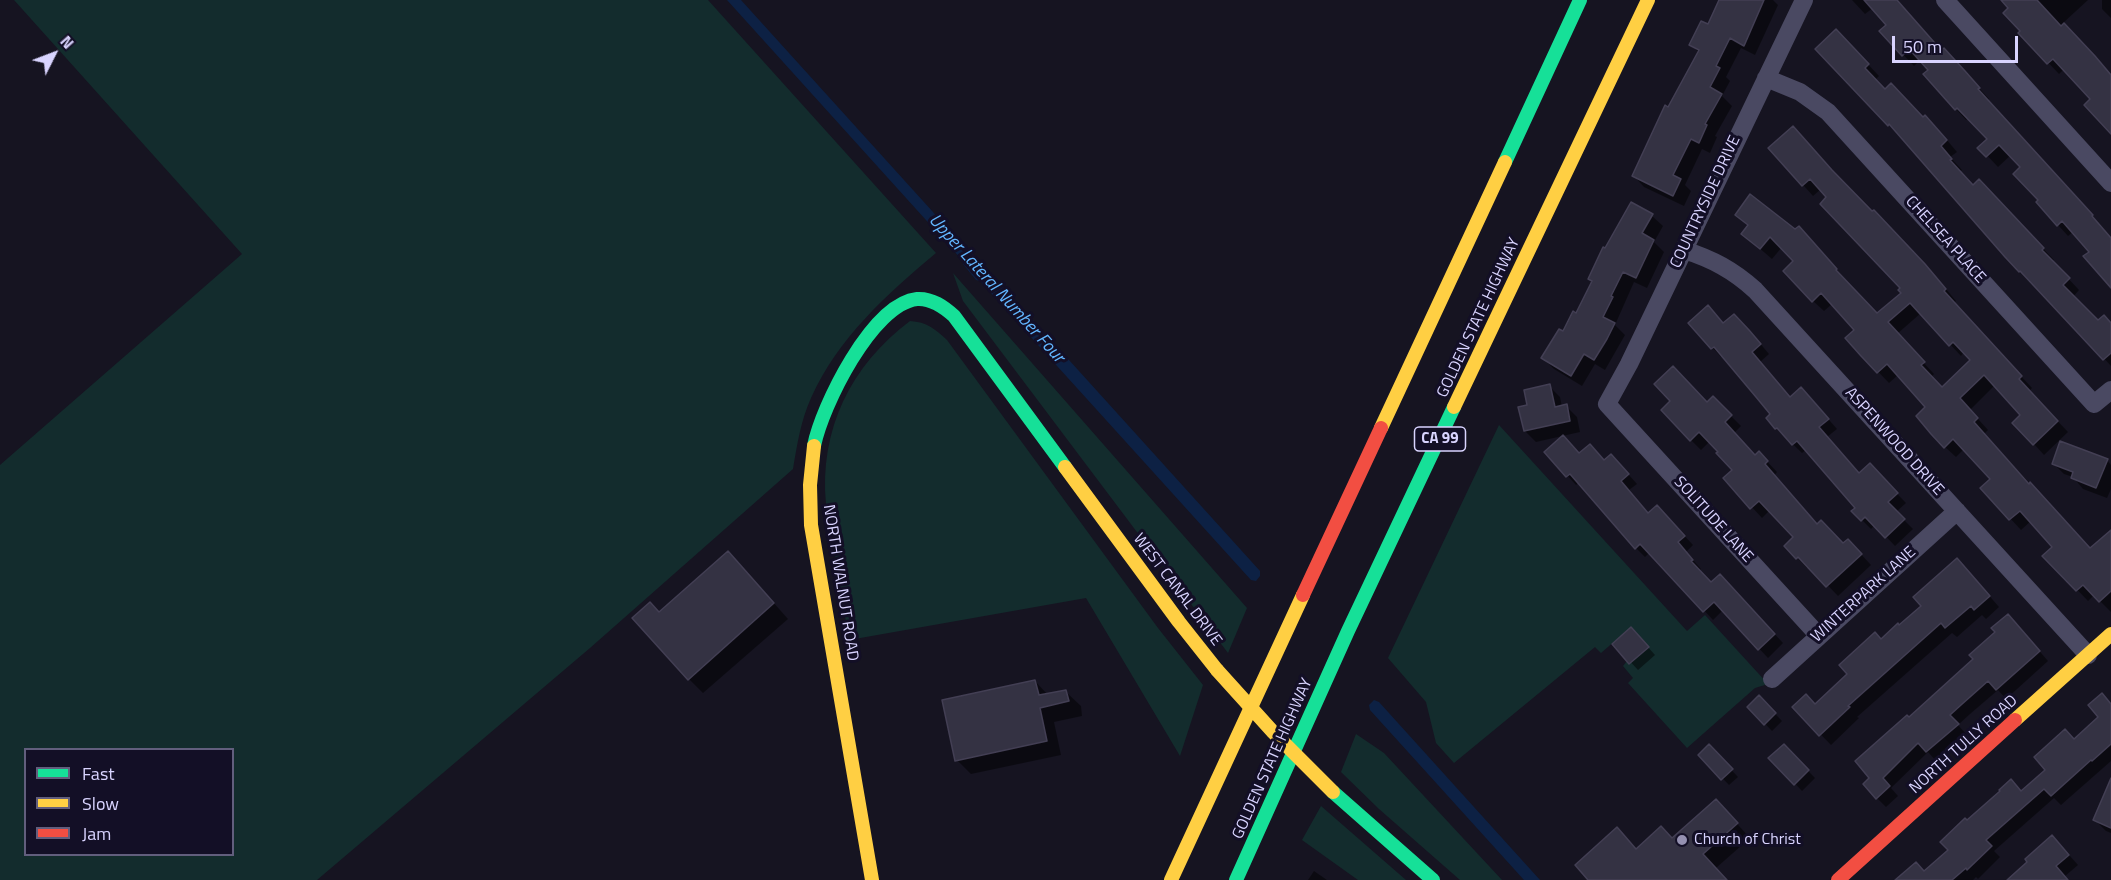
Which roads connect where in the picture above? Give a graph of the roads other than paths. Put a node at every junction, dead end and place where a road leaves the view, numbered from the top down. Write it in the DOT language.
graph roads {
  1 [pos="1580,0"];
  2 [pos="1648,0"];
  3 [pos="1804,0"];
  4 [pos="1945,0"];
  5 [pos="1766,78"];
  6 [pos="2111,183"];
  7 [pos="1684,250"];
  8 [pos="924,300"];
  9 [pos="2111,390"];
  10 [pos="1607,404"];
  11 [pos="1957,511"];
  12 [pos="2111,634"];
  13 [pos="1820,636"];
  14 [pos="2088,655"];
  15 [pos="1772,679"];
  16 [pos="872,880"];
  17 [pos="1171,880"];
  18 [pos="1236,880"];
  19 [pos="1432,880"];
  20 [pos="1838,880"];
  1 -- 17 [label="main road"];
  2 -- 18 [label="main road, GOLDEN STATE HIGHWAY / CA 99"];
  3 -- 5 [label="street, COUNTRYSIDE DRIVE"];
  4 -- 6 [label="street"];
  5 -- 7 [label="street, COUNTRYSIDE DRIVE"];
  5 -- 9 [label="street, CHELSEA PLACE"];
  7 -- 10 [label="street, COUNTRYSIDE DRIVE"];
  7 -- 11 [label="street, ASPENWOOD DRIVE"];
  8 -- 16 [label="main road, NORTH WALNUT ROAD"];
  8 -- 19 [label="main road, WEST CANAL DRIVE, bridge"];
  10 -- 13 [label="street, SOLITUDE LANE"];
  11 -- 13 [label="street, WINTERPARK LANE"];
  11 -- 14 [label="street, ASPENWOOD DRIVE"];
  12 -- 14 [label="main road, NORTH TULLY ROAD"];
  13 -- 15 [label="street, WINTERPARK LANE"];
  14 -- 20 [label="main road, NORTH TULLY ROAD"];
}
